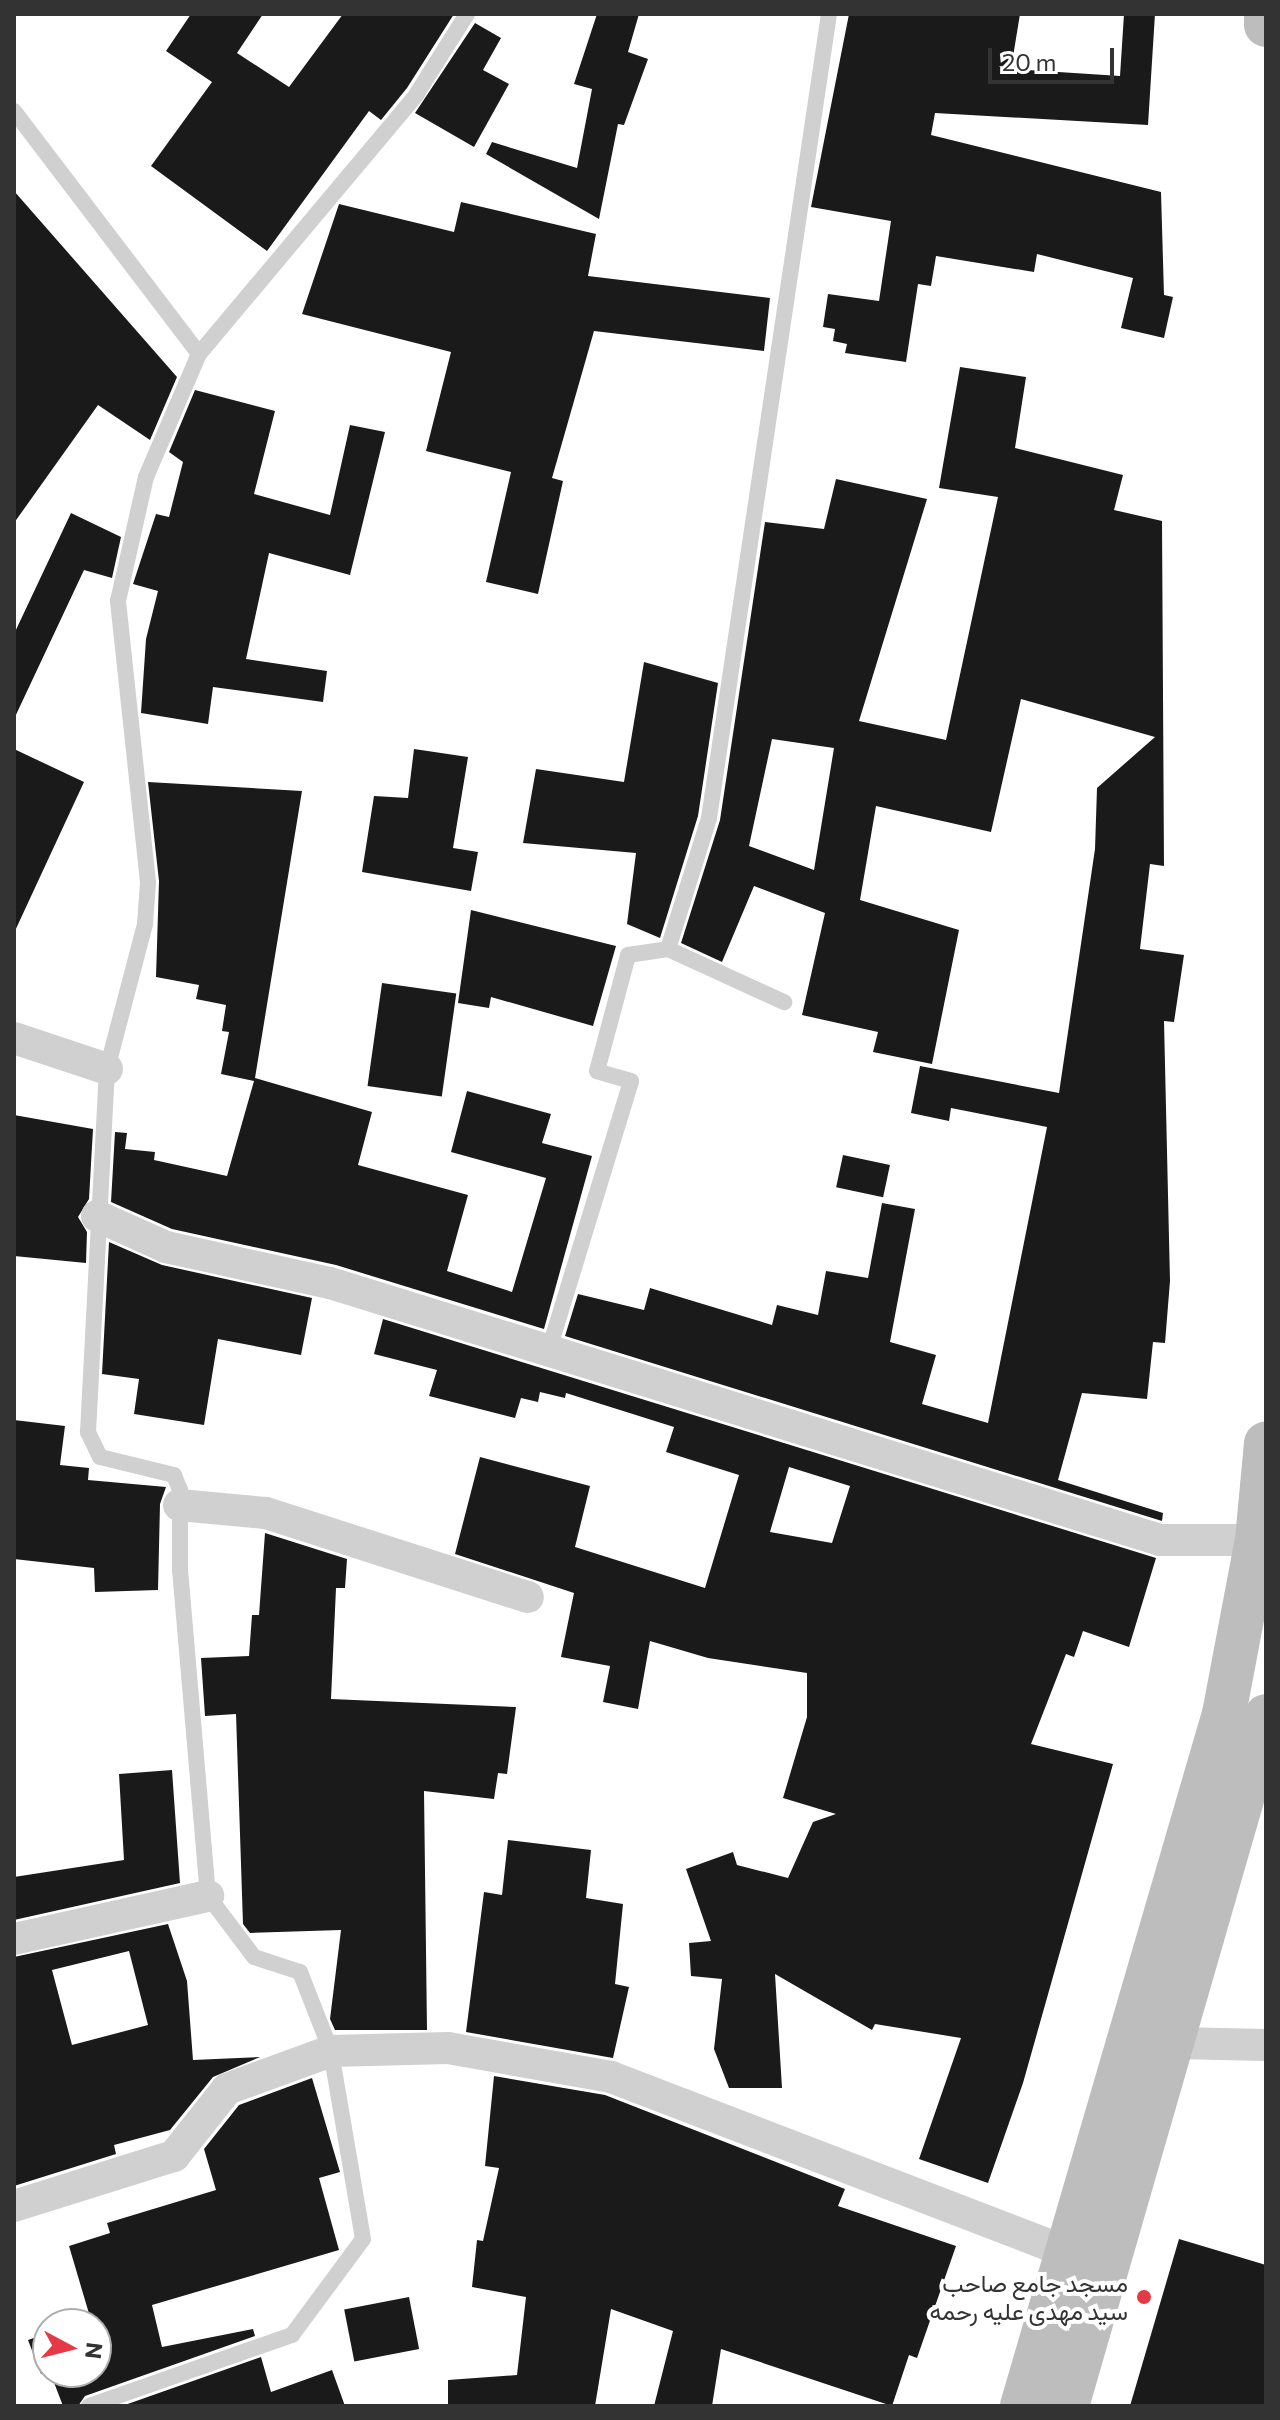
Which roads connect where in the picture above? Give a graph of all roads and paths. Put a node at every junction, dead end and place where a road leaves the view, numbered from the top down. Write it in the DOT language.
graph roads {
  1 [pos="467,14"];
  2 [pos="829,14"];
  3 [pos="1266,14"];
  4 [pos="1266,25"];
  5 [pos="14,111"];
  6 [pos="199,354"];
  7 [pos="668,949"];
  8 [pos="784,1002"];
  9 [pos="14,1038"];
  10 [pos="107,1069"];
  11 [pos="97,1216"];
  12 [pos="548,1353"];
  13 [pos="1266,1443"];
  14 [pos="179,1505"];
  15 [pos="1257,1540"];
  16 [pos="528,1597"];
  17 [pos="1266,1716"];
  18 [pos="208,1896"];
  19 [pos="14,1939"];
  20 [pos="1176,2043"];
  21 [pos="1266,2045"];
  22 [pos="331,2051"];
  23 [pos="14,2206"];
  24 [pos="1069,2253"];
  25 [pos="89,2406"];
  26 [pos="1022,2406"];
  27 [pos="1067,2406"];
  1 -- 6 [label="lane"];
  2 -- 7 [label="lane"];
  3 -- 4 [label="main road"];
  5 -- 6 [label="lane"];
  6 -- 10 [label="lane"];
  7 -- 8 [label="lane"];
  7 -- 12 [label="lane"];
  9 -- 10 [label="street"];
  10 -- 11 [label="lane"];
  11 -- 12 [label="street"];
  11 -- 14 [label="lane"];
  12 -- 15 [label="street"];
  13 -- 15 [label="main road"];
  14 -- 16 [label="street"];
  14 -- 18 [label="lane"];
  15 -- 24 [label="main road"];
  17 -- 20 [label="main road"];
  18 -- 19 [label="street"];
  18 -- 22 [label="lane"];
  20 -- 21 [label="street"];
  20 -- 27 [label="main road"];
  22 -- 23 [label="street"];
  22 -- 24 [label="street"];
  22 -- 25 [label="lane"];
  24 -- 26 [label="main road"];
}
